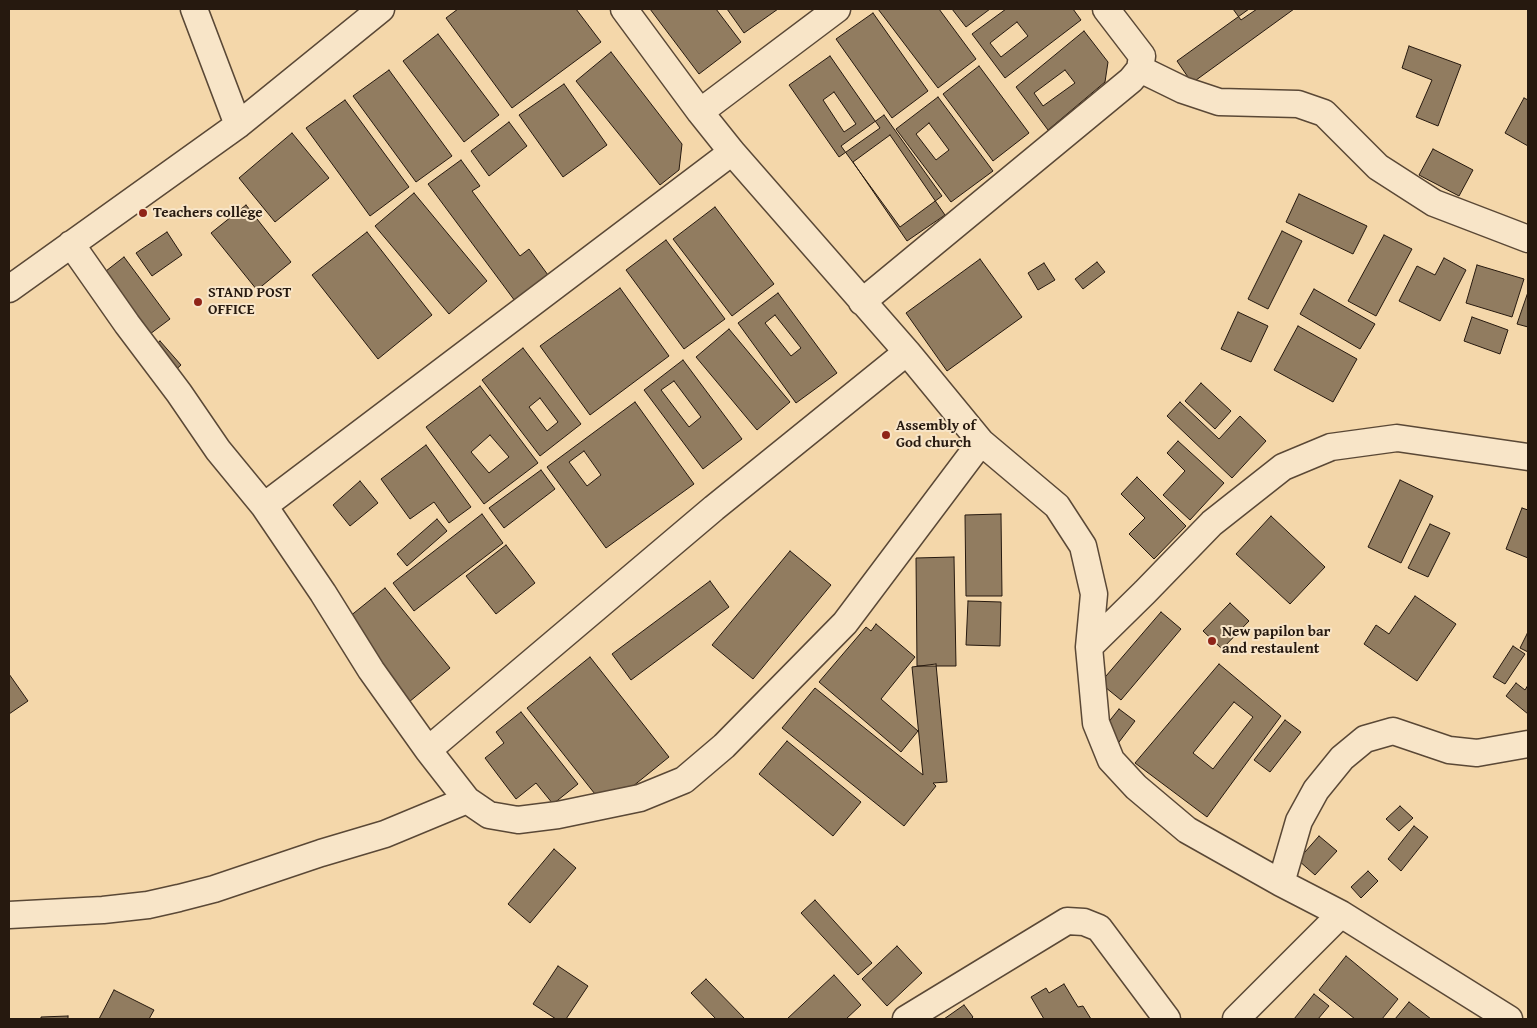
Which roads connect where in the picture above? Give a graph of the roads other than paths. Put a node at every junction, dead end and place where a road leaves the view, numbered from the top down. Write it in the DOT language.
graph roads {
  1 [pos="194,9"];
  2 [pos="381,9"];
  3 [pos="624,9"];
  4 [pos="837,9"];
  5 [pos="1106,9"];
  6 [pos="1140,68"];
  7 [pos="700,112"];
  8 [pos="238,125"];
  9 [pos="732,152"];
  10 [pos="1528,239"];
  11 [pos="71,244"];
  12 [pos="9,289"];
  13 [pos="862,302"];
  14 [pos="907,352"];
  15 [pos="981,442"];
  16 [pos="1528,458"];
  17 [pos="264,506"];
  18 [pos="1089,647"];
  19 [pos="1528,744"];
  20 [pos="428,750"];
  21 [pos="467,800"];
  22 [pos="1280,883"];
  23 [pos="1341,914"];
  24 [pos="9,915"];
  25 [pos="906,1019"];
  26 [pos="1167,1019"];
  27 [pos="1236,1019"];
  28 [pos="1508,1019"];
  1 -- 8 [label="street"];
  2 -- 8 [label="street"];
  3 -- 7 [label="street"];
  4 -- 7 [label="street"];
  5 -- 6 [label="street"];
  6 -- 10 [label="street"];
  6 -- 13 [label="street"];
  7 -- 9 [label="street"];
  8 -- 11 [label="street"];
  9 -- 13 [label="street"];
  9 -- 17 [label="street"];
  11 -- 12 [label="street"];
  11 -- 17 [label="street"];
  13 -- 14 [label="street"];
  14 -- 15 [label="street"];
  14 -- 20 [label="street"];
  15 -- 18 [label="street"];
  15 -- 21 [label="street"];
  16 -- 18 [label="street"];
  17 -- 20 [label="street"];
  18 -- 22 [label="street"];
  19 -- 22 [label="street"];
  20 -- 21 [label="street"];
  21 -- 24 [label="street"];
  22 -- 23 [label="street"];
  23 -- 27 [label="street"];
  23 -- 28 [label="street"];
  25 -- 26 [label="street"];
}
